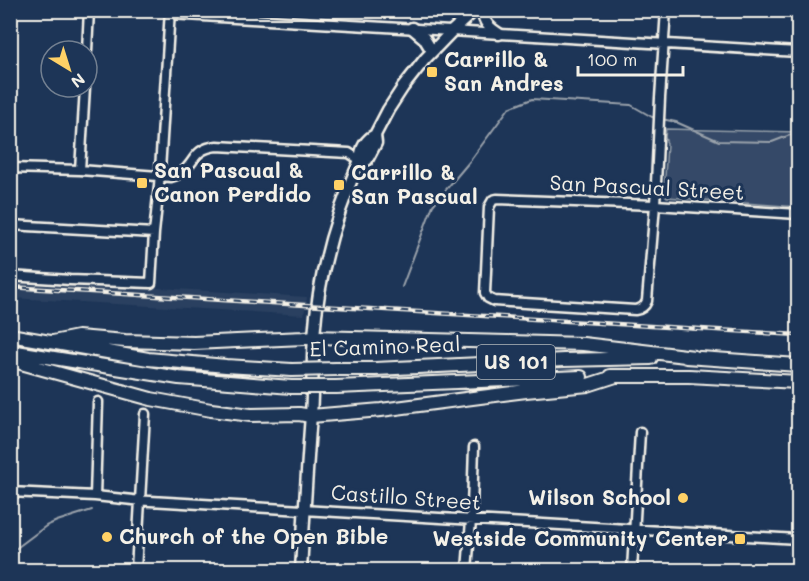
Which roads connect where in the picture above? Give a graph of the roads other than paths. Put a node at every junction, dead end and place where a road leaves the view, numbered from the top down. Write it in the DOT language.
graph roads {
  1 [pos="89,10"];
  2 [pos="475,10"];
  3 [pos="483,10"];
  4 [pos="666,10"];
  5 [pos="170,12"];
  6 [pos="412,28"];
  7 [pos="453,30"];
  8 [pos="499,34"];
  9 [pos="88,39"];
  10 [pos="664,44"];
  11 [pos="432,51"];
  12 [pos="798,52"];
  13 [pos="84,99"];
  14 [pos="360,160"];
  15 [pos="10,168"];
  16 [pos="80,170"];
  17 [pos="160,176"];
  18 [pos="655,205"];
  19 [pos="798,214"];
  20 [pos="10,225"];
  21 [pos="154,233"];
  22 [pos="10,276"];
  23 [pos="10,335"];
  24 [pos="314,337"];
  25 [pos="53,342"];
  26 [pos="10,351"];
  27 [pos="694,357"];
  28 [pos="10,360"];
  29 [pos="798,365"];
  30 [pos="616,376"];
  31 [pos="798,382"];
  32 [pos="98,402"];
  33 [pos="145,414"];
  34 [pos="310,422"];
  35 [pos="640,432"];
  36 [pos="474,447"];
  37 [pos="10,492"];
  38 [pos="95,496"];
  39 [pos="140,500"];
  40 [pos="305,510"];
  41 [pos="471,520"];
  42 [pos="798,528"];
  43 [pos="634,530"];
  44 [pos="798,539"];
  45 [pos="136,570"];
  46 [pos="301,570"];
  47 [pos="467,570"];
  48 [pos="632,570"];
  49 [pos="795,570"];
  1 -- 9 [label="street"];
  2 -- 7 [label="main road"];
  3 -- 8 [label="main road"];
  4 -- 10 [label="street"];
  5 -- 6 [label="street"];
  5 -- 17 [label="street"];
  6 -- 7 [label="street"];
  6 -- 11 [label="main road"];
  7 -- 8 [label="street"];
  7 -- 11 [label="main road"];
  8 -- 10 [label="street"];
  10 -- 12 [label="street"];
  10 -- 18 [label="street"];
  11 -- 14 [label="main road"];
  13 -- 16 [label="street"];
  14 -- 17 [label="street"];
  14 -- 24 [label="main road"];
  15 -- 16 [label="street"];
  16 -- 17 [label="street"];
  17 -- 21 [label="street"];
  18 -- 18 [label="street, San Pascual Street"];
  18 -- 19 [label="street, San Pascual Street"];
  20 -- 21 [label="street"];
  21 -- 22 [label="street"];
  23 -- 25 [label="highway, El Camino Real / US 101"];
  24 -- 25 [label="highway"];
  24 -- 27 [label="highway"];
  24 -- 34 [label="main road"];
  25 -- 27 [label="highway, El Camino Real / US 101, bridge"];
  26 -- 30 [label="highway, El Camino Real / US 101, bridge"];
  27 -- 29 [label="highway, El Camino Real / US 101"];
  28 -- 34 [label="highway"];
  30 -- 31 [label="highway, El Camino Real / US 101"];
  30 -- 34 [label="highway"];
  32 -- 38 [label="street"];
  33 -- 39 [label="street"];
  34 -- 40 [label="main road"];
  35 -- 43 [label="street"];
  36 -- 41 [label="street"];
  37 -- 38 [label="street, Castillo Street"];
  38 -- 39 [label="street, Castillo Street"];
  39 -- 40 [label="street, Castillo Street"];
  39 -- 45 [label="street"];
  40 -- 41 [label="street, Castillo Street"];
  40 -- 46 [label="main road"];
  41 -- 43 [label="street, Castillo Street"];
  41 -- 47 [label="street"];
  42 -- 44 [label="street"];
  43 -- 44 [label="street, Castillo Street"];
  43 -- 48 [label="street"];
  44 -- 49 [label="street"];
}
